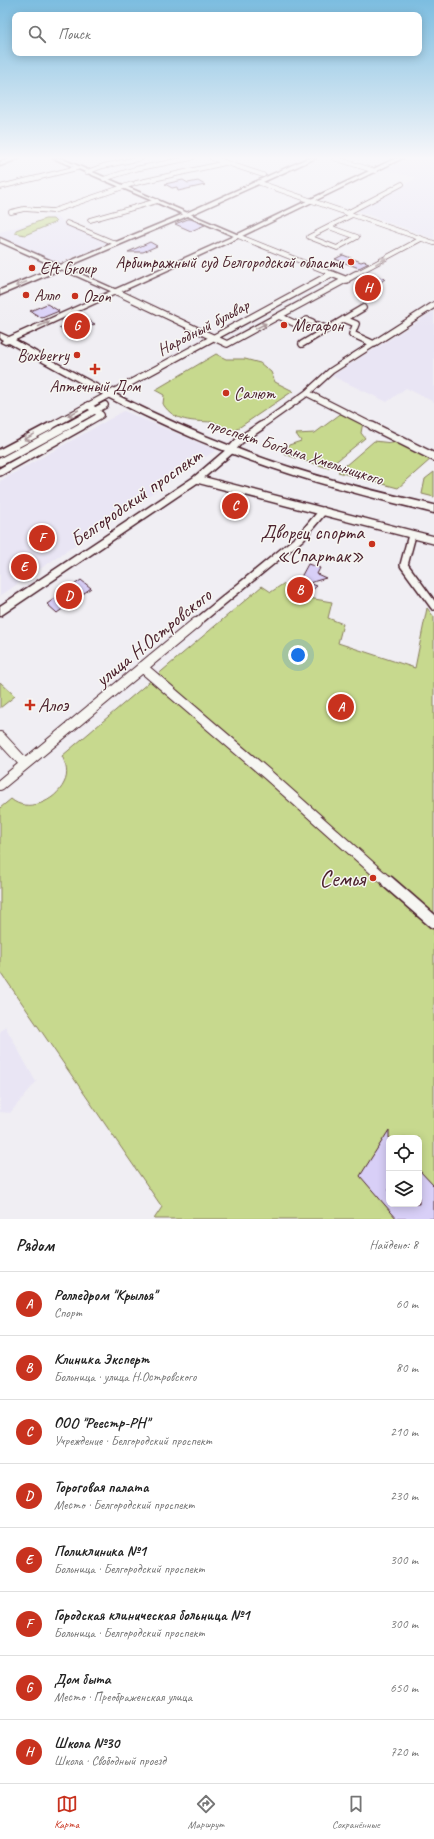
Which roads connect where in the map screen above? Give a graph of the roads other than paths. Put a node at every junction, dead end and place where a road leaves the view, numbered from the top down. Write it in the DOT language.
graph roads {
  1 [pos="108,215"];
  2 [pos="186,215"];
  3 [pos="190,215"];
  4 [pos="283,215"];
  5 [pos="348,215"];
  6 [pos="352,215"];
  7 [pos="90,220"];
  8 [pos="67,223"];
  9 [pos="329,227"];
  10 [pos="238,236"];
  11 [pos="421,239"];
  12 [pos="0,240"];
  13 [pos="434,243"];
  14 [pos="116,244"];
  15 [pos="62,268"];
  16 [pos="331,274"];
  17 [pos="347,280"];
  18 [pos="117,292"];
  19 [pos="0,293"];
  20 [pos="434,305"];
  21 [pos="363,308"];
  22 [pos="279,316"];
  23 [pos="344,319"];
  24 [pos="312,322"];
  25 [pos="318,325"];
  26 [pos="327,329"];
  27 [pos="0,336"];
  28 [pos="212,337"];
  29 [pos="9,340"];
  30 [pos="0,344"];
  31 [pos="302,344"];
  32 [pos="374,344"];
  33 [pos="307,393"];
  34 [pos="108,394"];
  35 [pos="88,405"];
  36 [pos="105,405"];
  37 [pos="94,411"];
  38 [pos="233,450"];
  39 [pos="0,453"];
  40 [pos="434,457"];
  41 [pos="0,462"];
  42 [pos="0,466"];
  43 [pos="0,472"];
  44 [pos="197,479"];
  45 [pos="434,509"];
  46 [pos="323,511"];
  47 [pos="412,535"];
  48 [pos="434,540"];
  49 [pos="434,606"];
  50 [pos="0,612"];
  51 [pos="142,667"];
  52 [pos="0,737"];
  53 [pos="25,764"];
  54 [pos="0,784"];
  55 [pos="434,922"];
  1 -- 7 [label="street"];
  2 -- 14 [label="main road"];
  3 -- 10 [label="street"];
  4 -- 10 [label="main road"];
  5 -- 9 [label="street"];
  6 -- 11 [label="street"];
  8 -- 14 [label="street"];
  9 -- 9 [label="street"];
  10 -- 16 [label="street"];
  10 -- 18 [label="main road"];
  11 -- 13 [label="street"];
  17 -- 11 [label="street, Народный бульвар, one-way"];
  12 -- 15 [label="street"];
  14 -- 15 [label="main road"];
  15 -- 18 [label="street"];
  15 -- 19 [label="main road, one-way"];
  16 -- 17 [label="street"];
  16 -- 28 [label="street, Народный бульвар"];
  17 -- 22 [label="street, Народный бульвар"];
  18 -- 28 [label="street"];
  29 -- 18 [label="main road, one-way"];
  20 -- 32 [label="street"];
  21 -- 23 [label="street"];
  22 -- 24 [label="street"];
  28 -- 22 [label="street, Народный бульвар, one-way"];
  23 -- 26 [label="street"];
  23 -- 32 [label="street"];
  25 -- 26 [label="street"];
  26 -- 31 [label="street"];
  27 -- 29 [label="main road, проспект Богдана Хмельницкого"];
  28 -- 34 [label="street, Народный бульвар"];
  29 -- 30 [label="main road"];
  29 -- 34 [label="main road, проспект Богдана Хмельницкого"];
  32 -- 33 [label="street"];
  33 -- 38 [label="street"];
  33 -- 40 [label="street"];
  34 -- 35 [label="street, Народный бульвар"];
  34 -- 38 [label="main road, проспект Богдана Хмельницкого"];
  35 -- 37 [label="street"];
  35 -- 39 [label="street, Народный бульвар, one-way"];
  36 -- 37 [label="street"];
  37 -- 41 [label="street"];
  37 -- 42 [label="street"];
  37 -- 43 [label="street"];
  38 -- 44 [label="street, Белгородский проспект"];
  38 -- 45 [label="main road, проспект Богдана Хмельницкого"];
  44 -- 46 [label="street"];
  44 -- 50 [label="street, Белгородский проспект"];
  46 -- 47 [label="street"];
  46 -- 51 [label="street, улица Н.Островского"];
  47 -- 48 [label="street"];
  47 -- 49 [label="street"];
  51 -- 53 [label="street, улица Н.Островского"];
  51 -- 55 [label="street"];
  52 -- 53 [label="street"];
  53 -- 54 [label="street, улица Н.Островского"];
}
